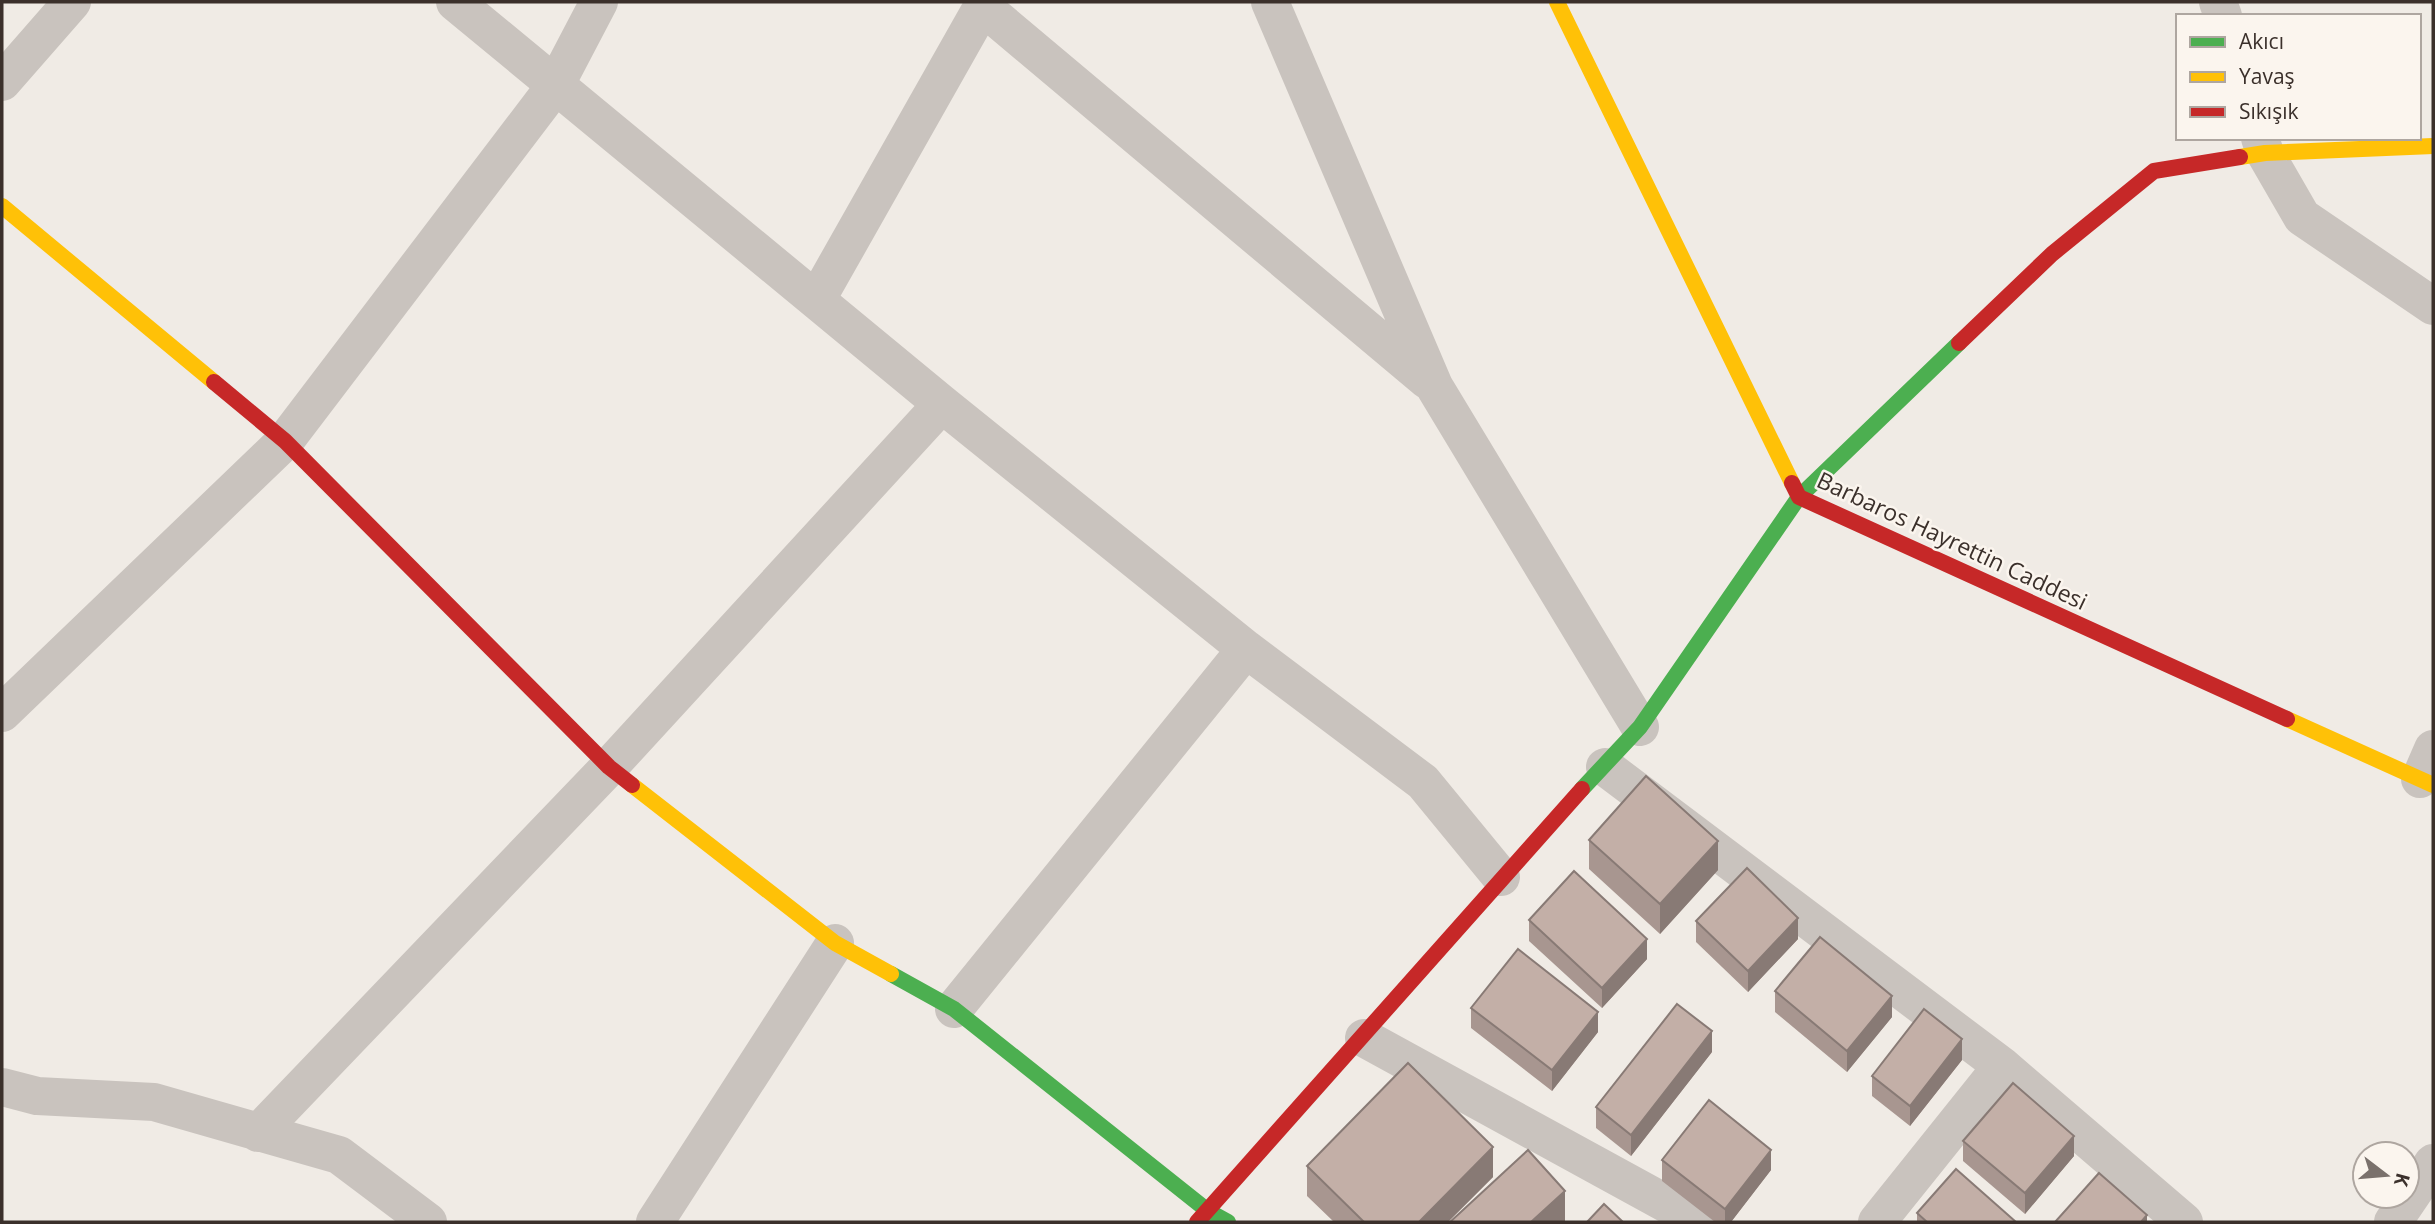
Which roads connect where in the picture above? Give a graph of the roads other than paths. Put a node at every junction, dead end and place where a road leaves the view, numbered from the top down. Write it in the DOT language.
graph roads {
  1 [pos="72,2"];
  2 [pos="455,2"];
  3 [pos="599,2"];
  4 [pos="1270,2"];
  5 [pos="1557,2"];
  6 [pos="984,4"];
  7 [pos="2,82"];
  8 [pos="555,86"];
  9 [pos="2262,145"];
  10 [pos="2433,146"];
  11 [pos="2,206"];
  12 [pos="817,299"];
  13 [pos="2433,306"];
  14 [pos="1434,386"];
  15 [pos="942,404"];
  16 [pos="285,441"];
  17 [pos="1799,497"];
  18 [pos="1246,649"];
  19 [pos="2,713"];
  20 [pos="1640,727"];
  21 [pos="609,767"];
  22 [pos="1605,767"];
  23 [pos="2429,771"];
  24 [pos="1501,877"];
  25 [pos="835,943"];
  26 [pos="954,1009"];
  27 [pos="1364,1038"];
  28 [pos="2002,1066"];
  29 [pos="2,1087"];
  30 [pos="258,1133"];
  31 [pos="2433,1163"];
  32 [pos="1203,1217"];
  33 [pos="413,1218"];
  34 [pos="655,1222"];
  35 [pos="1228,1222"];
  36 [pos="1700,1222"];
  37 [pos="1877,1222"];
  38 [pos="2184,1222"];
  39 [pos="2393,1222"];
  1 -- 7 [label="street"];
  2 -- 8 [label="street"];
  3 -- 8 [label="street"];
  4 -- 14 [label="street"];
  5 -- 17 [label="street, Barbaros Hayrettin Caddesi"];
  6 -- 12 [label="street"];
  6 -- 14 [label="street"];
  8 -- 12 [label="street"];
  8 -- 16 [label="street"];
  9 -- 10 [label="street"];
  9 -- 13 [label="street"];
  9 -- 17 [label="street"];
  11 -- 16 [label="street"];
  12 -- 15 [label="street"];
  14 -- 20 [label="street"];
  15 -- 18 [label="street"];
  15 -- 21 [label="street"];
  16 -- 19 [label="street"];
  16 -- 21 [label="street"];
  17 -- 20 [label="street"];
  17 -- 23 [label="street, Barbaros Hayrettin Caddesi"];
  18 -- 24 [label="street"];
  18 -- 26 [label="street"];
  20 -- 22 [label="street"];
  21 -- 25 [label="street"];
  21 -- 30 [label="street"];
  22 -- 24 [label="street"];
  22 -- 28 [label="street"];
  24 -- 27 [label="street"];
  25 -- 26 [label="street"];
  25 -- 34 [label="street"];
  26 -- 32 [label="street"];
  27 -- 32 [label="street"];
  27 -- 36 [label="street"];
  28 -- 37 [label="street"];
  28 -- 38 [label="street"];
  29 -- 30 [label="street"];
  30 -- 33 [label="street"];
  31 -- 39 [label="street"];
  32 -- 35 [label="street"];
}
